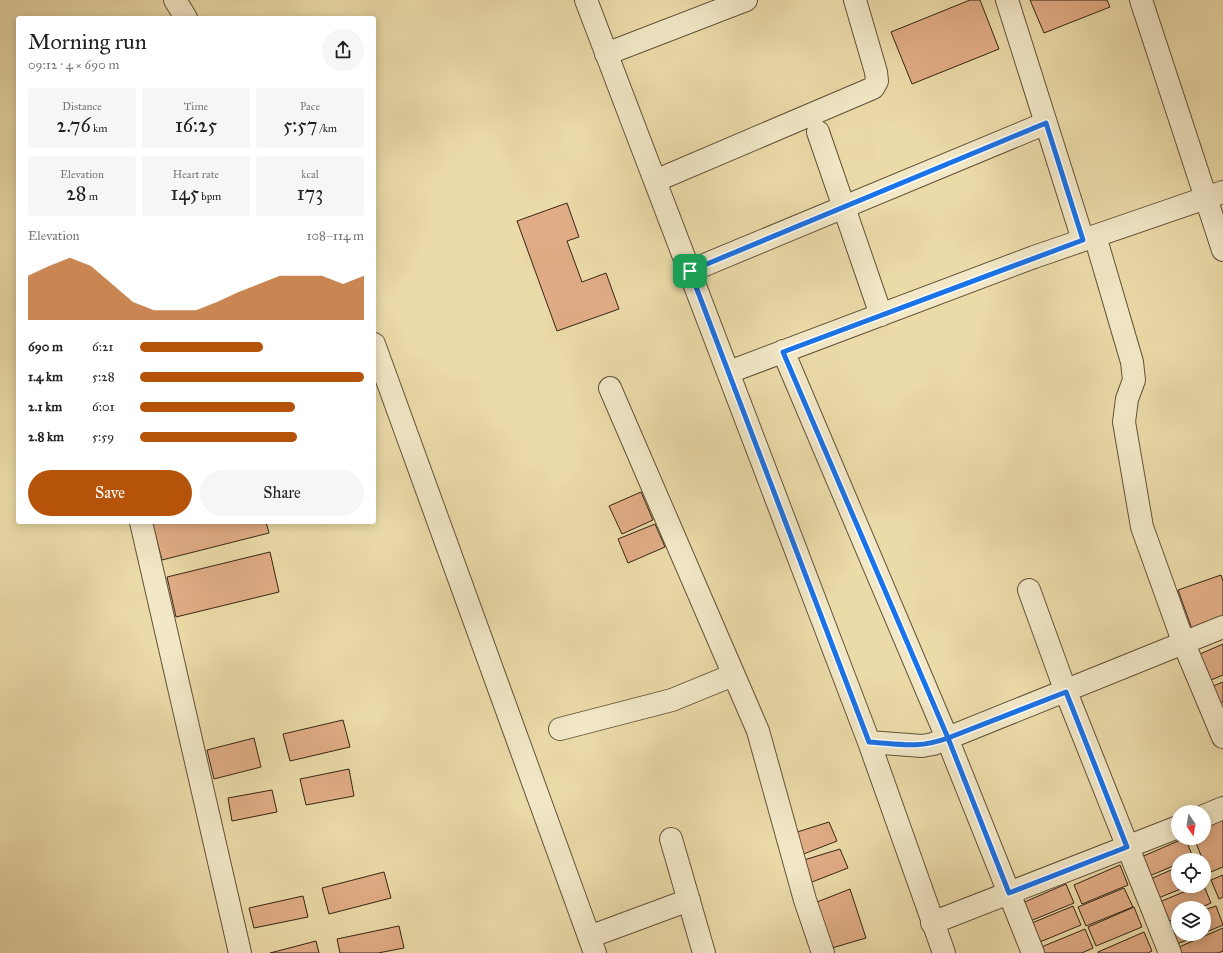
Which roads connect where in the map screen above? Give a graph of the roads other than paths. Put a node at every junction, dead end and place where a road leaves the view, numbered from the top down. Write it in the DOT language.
graph roads {
  1 [pos="586,0"];
  2 [pos="746,0"];
  3 [pos="855,0"];
  4 [pos="1007,0"];
  5 [pos="1141,0"];
  6 [pos="606,54"];
  7 [pos="1046,123"];
  8 [pos="818,132"];
  9 [pos="655,181"];
  10 [pos="1215,195"];
  11 [pos="844,207"];
  12 [pos="1089,238"];
  13 [pos="1223,250"];
  14 [pos="690,271"];
  15 [pos="881,315"];
  16 [pos="376,350"];
  17 [pos="783,352"];
  18 [pos="729,372"];
  19 [pos="610,388"];
  20 [pos="141,524"];
  21 [pos="1029,590"];
  22 [pos="1223,628"];
  23 [pos="1184,644"];
  24 [pos="733,675"];
  25 [pos="1066,692"];
  26 [pos="560,729"];
  27 [pos="1223,737"];
  28 [pos="948,738"];
  29 [pos="869,742"];
  30 [pos="1223,808"];
  31 [pos="1211,813"];
  32 [pos="1171,830"];
  33 [pos="671,839"];
  34 [pos="1127,847"];
  35 [pos="1009,893"];
  36 [pos="689,900"];
  37 [pos="932,923"];
  38 [pos="592,945"];
  39 [pos="240,953"];
  40 [pos="704,953"];
  41 [pos="823,953"];
  42 [pos="944,953"];
  43 [pos="1033,953"];
  44 [pos="1170,953"];
  1 -- 6 [label="street"];
  2 -- 6 [label="street"];
  3 -- 9 [label="street"];
  4 -- 7 [label="street"];
  5 -- 10 [label="street"];
  6 -- 9 [label="street"];
  7 -- 11 [label="street"];
  7 -- 12 [label="street"];
  8 -- 11 [label="street"];
  9 -- 14 [label="street"];
  10 -- 12 [label="street"];
  10 -- 13 [label="street"];
  11 -- 14 [label="street"];
  11 -- 15 [label="street"];
  12 -- 15 [label="street"];
  12 -- 23 [label="street"];
  14 -- 18 [label="street"];
  15 -- 17 [label="street"];
  16 -- 38 [label="street"];
  17 -- 18 [label="street"];
  17 -- 28 [label="street"];
  18 -- 29 [label="street"];
  19 -- 24 [label="street"];
  20 -- 39 [label="street"];
  21 -- 25 [label="street"];
  22 -- 23 [label="street"];
  23 -- 25 [label="street"];
  23 -- 27 [label="street"];
  24 -- 26 [label="street"];
  24 -- 41 [label="street"];
  25 -- 28 [label="street"];
  25 -- 34 [label="street"];
  28 -- 29 [label="street"];
  28 -- 35 [label="street"];
  29 -- 37 [label="street"];
  30 -- 31 [label="street"];
  32 -- 34 [label="street"];
  33 -- 36 [label="street"];
  34 -- 35 [label="street"];
  34 -- 44 [label="street"];
  35 -- 37 [label="street"];
  35 -- 43 [label="street"];
  36 -- 38 [label="street"];
  36 -- 40 [label="street"];
  37 -- 42 [label="street"];
}
